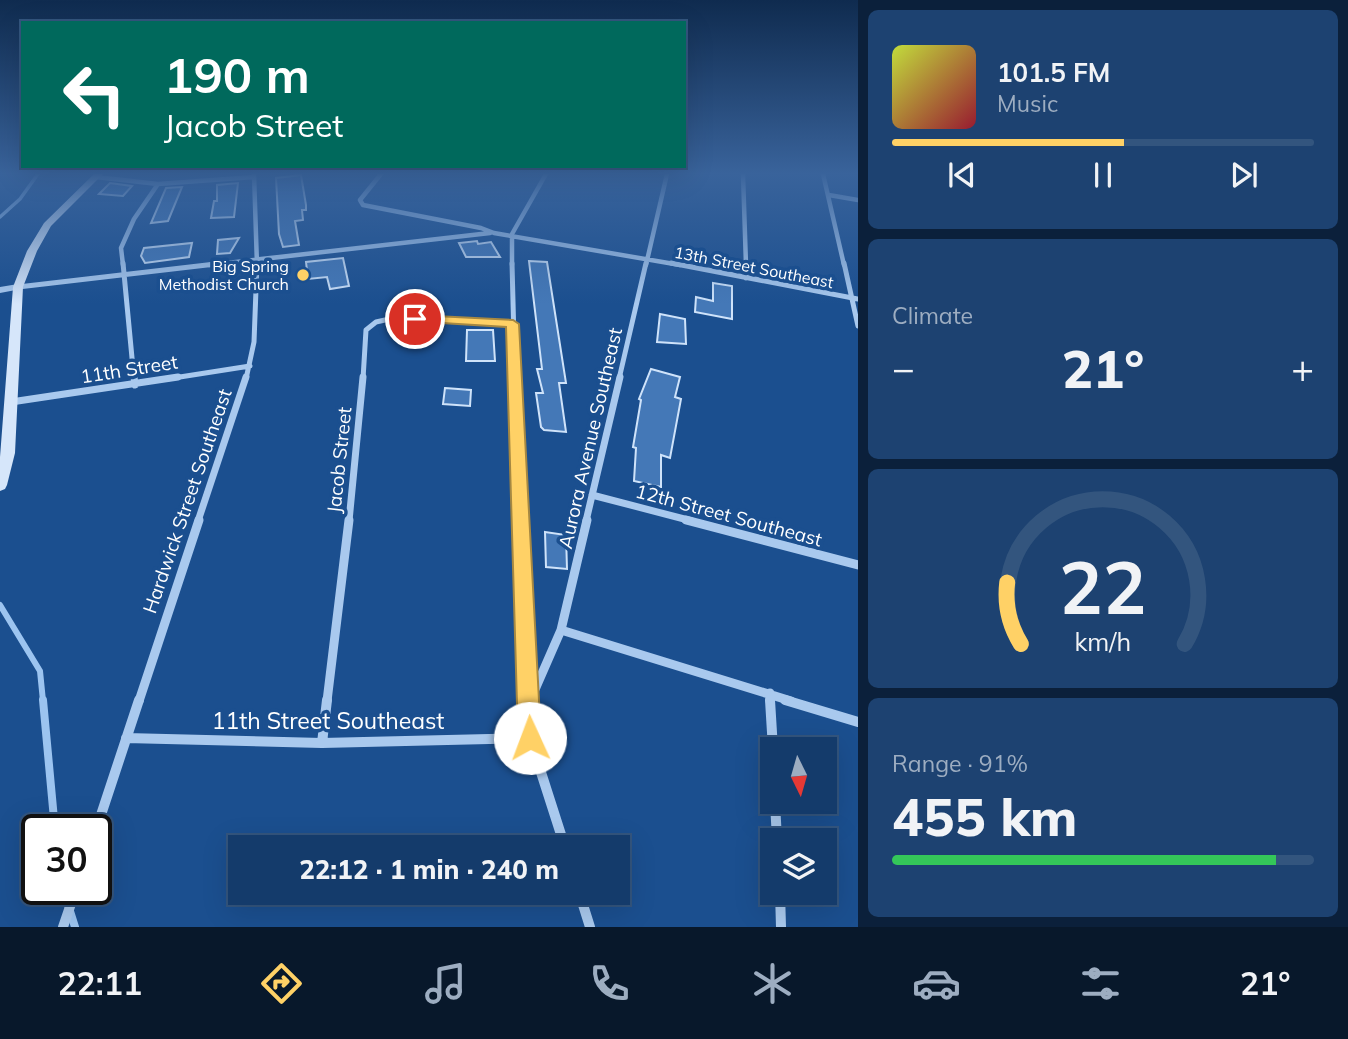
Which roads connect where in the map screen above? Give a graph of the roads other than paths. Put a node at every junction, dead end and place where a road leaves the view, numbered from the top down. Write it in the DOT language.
graph roads {
  1 [pos="55,217"];
  2 [pos="135,217"];
  3 [pos="256,217"];
  4 [pos="426,217"];
  5 [pos="521,217"];
  6 [pos="657,217"];
  7 [pos="745,217"];
  8 [pos="834,217"];
  9 [pos="494,233"];
  10 [pos="512,234"];
  11 [pos="648,258"];
  12 [pos="258,259"];
  13 [pos="124,274"];
  14 [pos="746,278"];
  15 [pos="18,287"];
  16 [pos="0,289"];
  17 [pos="851,298"];
  18 [pos="858,299"];
  19 [pos="513,324"];
  20 [pos="858,326"];
  21 [pos="250,366"];
  22 [pos="135,385"];
  23 [pos="11,402"];
  24 [pos="0,485"];
  25 [pos="593,495"];
  26 [pos="858,565"];
  27 [pos="561,630"];
  28 [pos="770,693"];
  29 [pos="528,704"];
  30 [pos="858,722"];
  31 [pos="772,737"];
  32 [pos="126,738"];
  33 [pos="530,738"];
  34 [pos="322,743"];
  35 [pos="101,814"];
  36 [pos="561,835"];
  37 [pos="71,905"];
  38 [pos="583,905"];
  39 [pos="780,905"];
  40 [pos="63,927"];
  41 [pos="590,927"];
  42 [pos="781,927"];
  1 -- 15 [label="main road"];
  2 -- 13 [label="street"];
  3 -- 12 [label="street, Hardwick Street Southeast"];
  4 -- 9 [label="street, 13th Street Southeast"];
  5 -- 10 [label="street"];
  6 -- 11 [label="street, Aurora Avenue Southeast"];
  7 -- 14 [label="street"];
  8 -- 17 [label="street"];
  9 -- 10 [label="street, 13th Street Southeast"];
  9 -- 12 [label="street"];
  10 -- 11 [label="street, 13th Street Southeast"];
  10 -- 19 [label="street"];
  11 -- 14 [label="street, 13th Street Southeast"];
  11 -- 25 [label="street, Aurora Avenue Southeast"];
  12 -- 13 [label="street"];
  12 -- 21 [label="street, Hardwick Street Southeast"];
  13 -- 15 [label="street"];
  13 -- 22 [label="street"];
  14 -- 17 [label="street, 13th Street Southeast"];
  15 -- 16 [label="street"];
  15 -- 23 [label="main road"];
  17 -- 18 [label="street, 13th Street Southeast"];
  17 -- 20 [label="street"];
  19 -- 29 [label="street"];
  19 -- 34 [label="street, Jacob Street"];
  21 -- 22 [label="street, 11th Street"];
  21 -- 32 [label="street, Hardwick Street Southeast"];
  22 -- 23 [label="street, 11th Street"];
  23 -- 24 [label="main road"];
  25 -- 26 [label="street, 12th Street Southeast"];
  25 -- 27 [label="street, Aurora Avenue Southeast"];
  27 -- 28 [label="street"];
  27 -- 29 [label="street, Aurora Avenue Southeast"];
  28 -- 30 [label="street"];
  28 -- 31 [label="street"];
  29 -- 33 [label="street"];
  32 -- 34 [label="street, 11th Street Southeast"];
  32 -- 35 [label="street, Hardwick Street Southeast"];
  33 -- 34 [label="street, 11th Street Southeast"];
  33 -- 36 [label="street"];
  37 -- 40 [label="street"];
  38 -- 41 [label="street"];
  39 -- 42 [label="street"];
}
